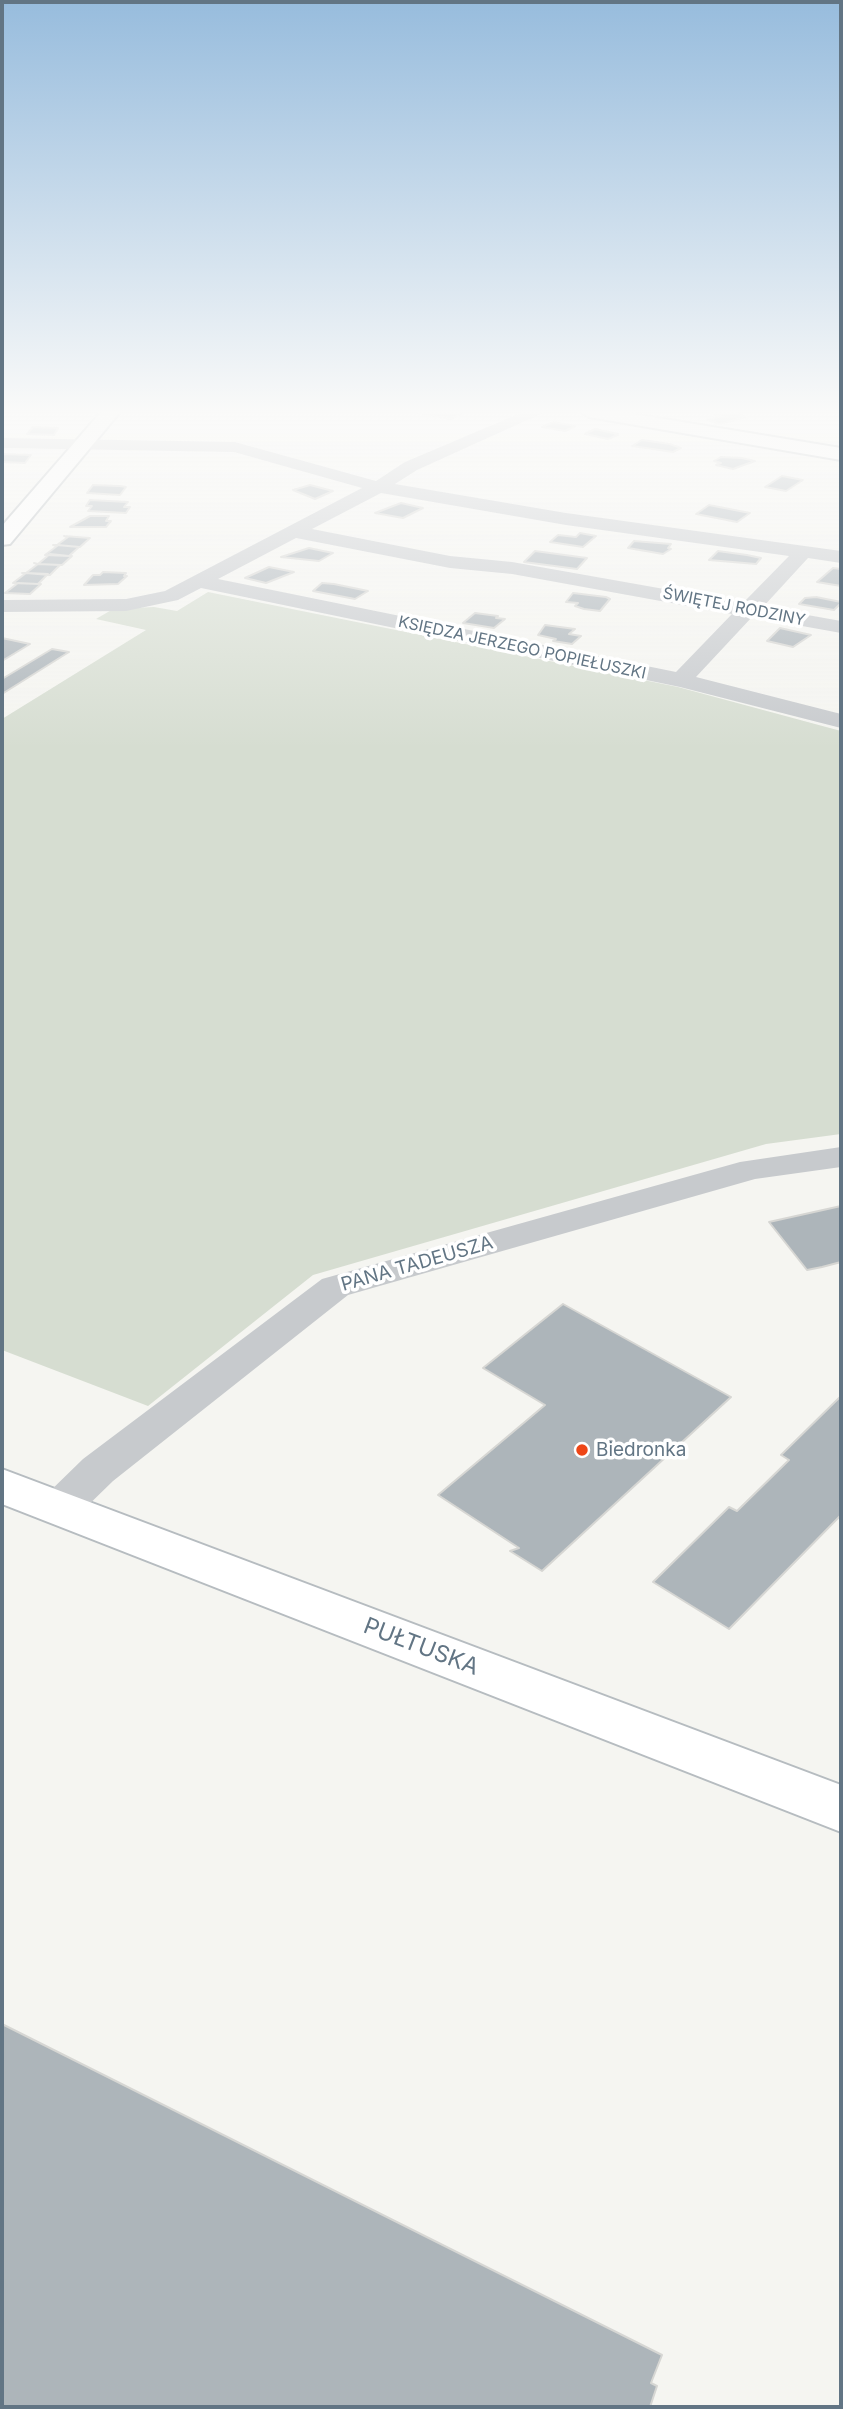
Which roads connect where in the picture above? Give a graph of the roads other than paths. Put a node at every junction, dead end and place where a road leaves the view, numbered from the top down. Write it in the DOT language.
graph roads {
  1 [pos="15,524"];
  2 [pos="309,524"];
  3 [pos="606,524"];
  4 [pos="295,532"];
  5 [pos="2,539"];
  6 [pos="804,551"];
  7 [pos="841,557"];
  8 [pos="201,582"];
  9 [pos="2,606"];
  10 [pos="751,609"];
  11 [pos="841,628"];
  12 [pos="681,680"];
  13 [pos="841,721"];
  14 [pos="841,1157"];
  15 [pos="2,1486"];
  16 [pos="59,1508"];
  17 [pos="841,1809"];
  1 -- 5 [label="street"];
  2 -- 4 [label="street"];
  3 -- 6 [label="street"];
  4 -- 8 [label="street"];
  4 -- 10 [label="street, ŚWIĘTEJ RODZINY"];
  6 -- 7 [label="street"];
  6 -- 10 [label="street"];
  8 -- 9 [label="street"];
  8 -- 12 [label="street, KSIĘDZA JERZEGO POPIEŁUSZKI"];
  10 -- 11 [label="street, ŚWIĘTEJ RODZINY"];
  10 -- 12 [label="street"];
  12 -- 13 [label="street, KSIĘDZA JERZEGO POPIEŁUSZKI"];
  14 -- 16 [label="street, PANA TADEUSZA"];
  15 -- 16 [label="street, PUŁTUSKA"];
  16 -- 17 [label="street, PUŁTUSKA"];
}
